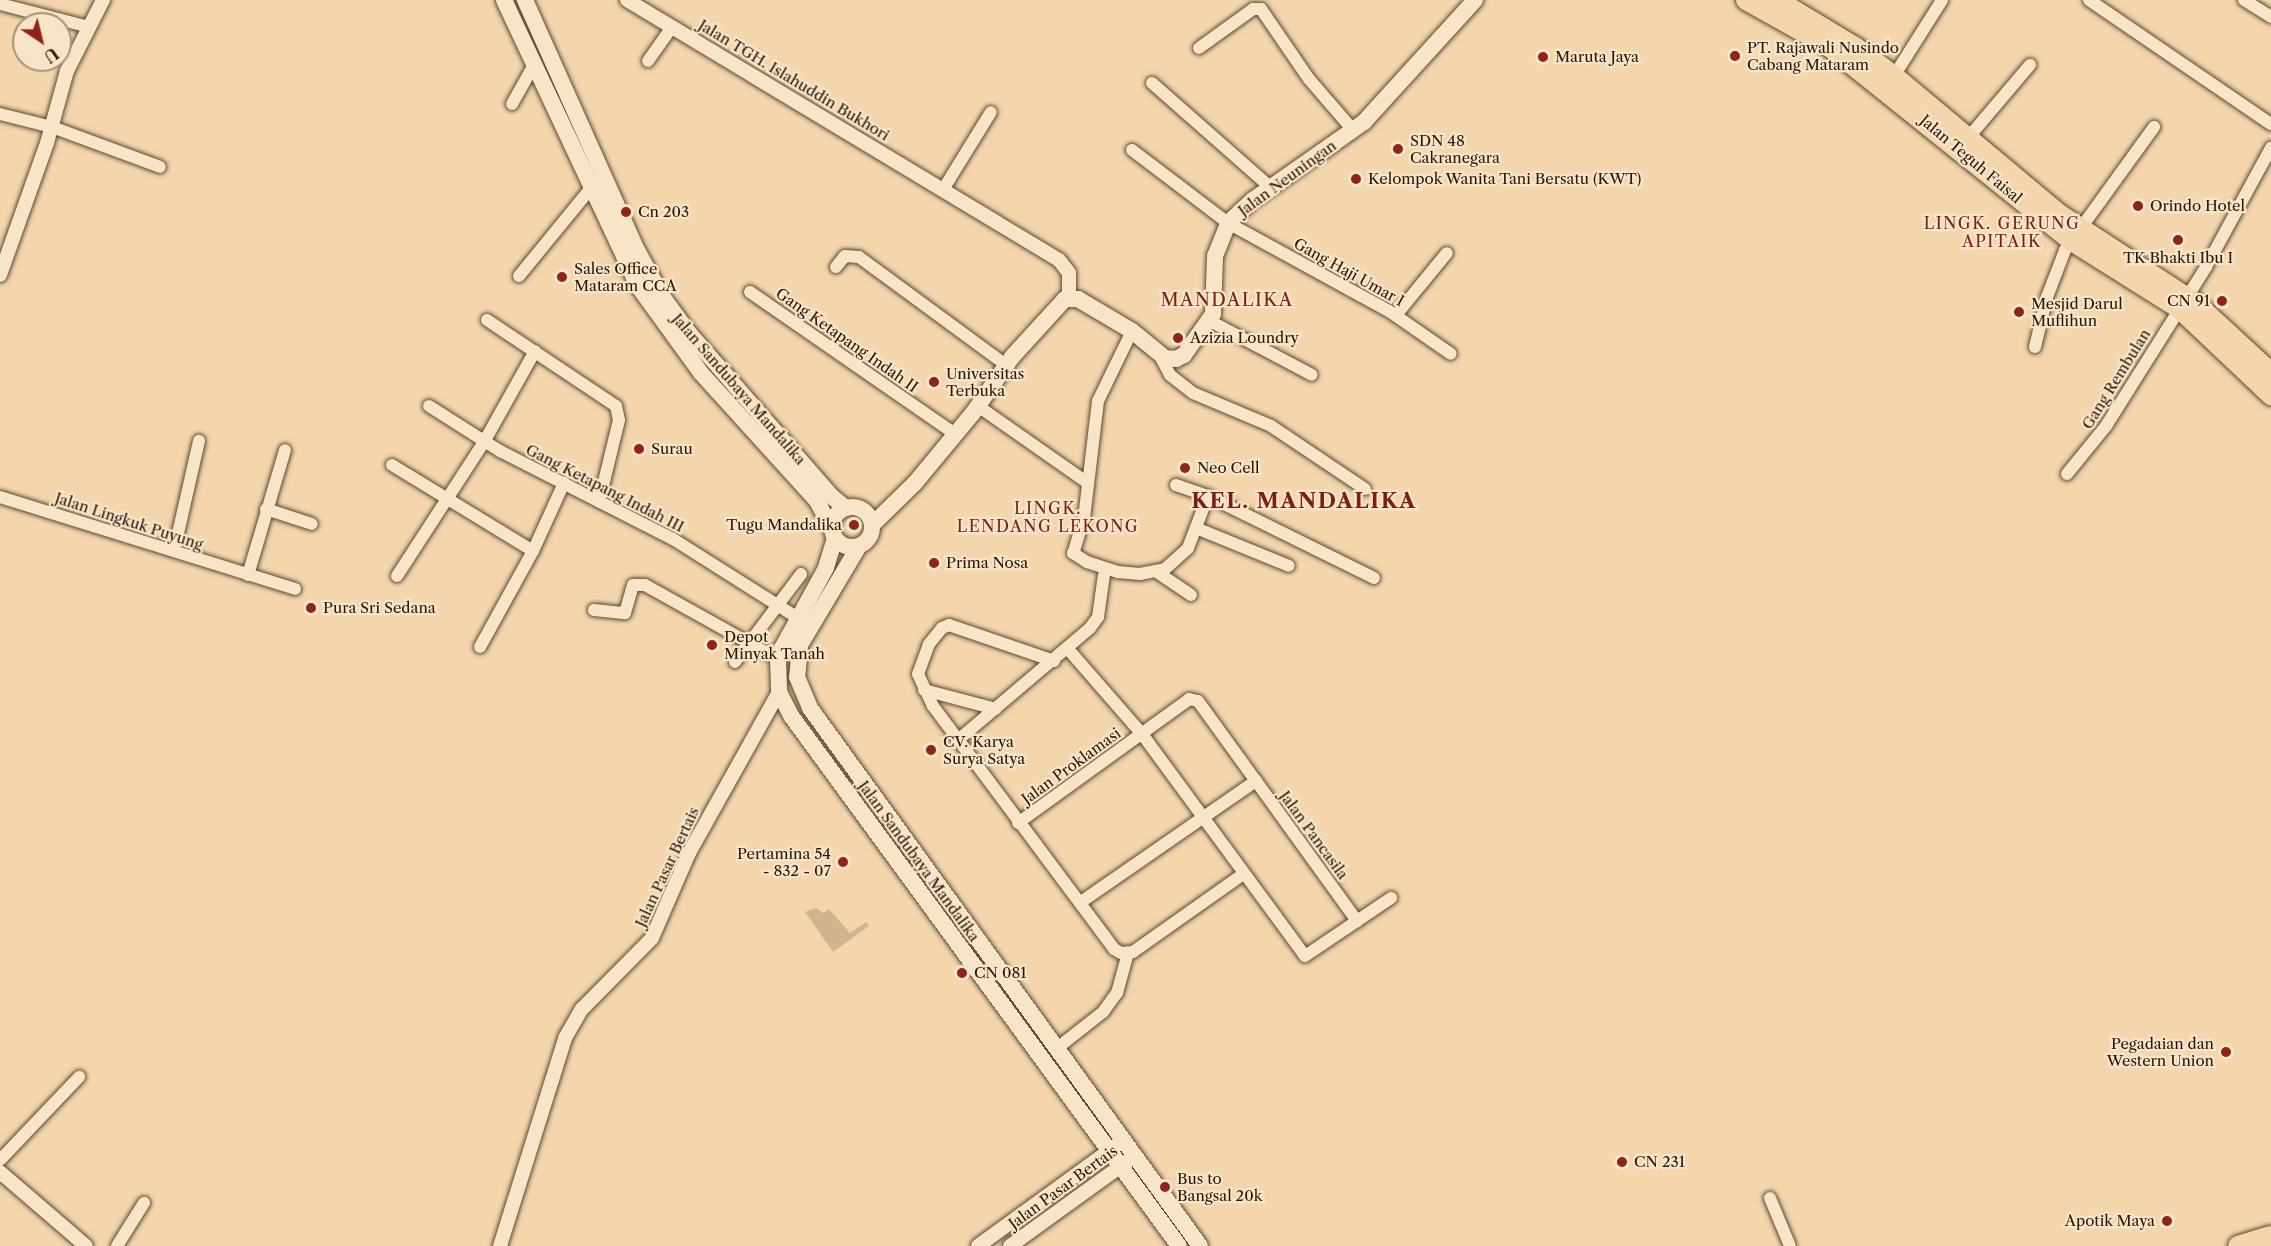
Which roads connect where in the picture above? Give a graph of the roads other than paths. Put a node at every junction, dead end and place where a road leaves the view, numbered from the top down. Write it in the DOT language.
graph roads {
  1 [pos="103,0"];
  2 [pos="504,0"];
  3 [pos="525,0"];
  4 [pos="627,0"];
  5 [pos="1475,0"];
  6 [pos="1942,0"];
  7 [pos="2089,0"];
  8 [pos="1762,2"];
  9 [pos="2250,2"];
  10 [pos="0,4"];
  11 [pos="2271,18"];
  12 [pos="89,27"];
  13 [pos="672,27"];
  14 [pos="1199,48"];
  15 [pos="648,61"];
  16 [pos="534,65"];
  17 [pos="2030,65"];
  18 [pos="1894,76"];
  19 [pos="1152,82"];
  20 [pos="512,104"];
  21 [pos="991,111"];
  22 [pos="0,114"];
  23 [pos="2271,124"];
  24 [pos="2154,126"];
  25 [pos="52,128"];
  26 [pos="1353,130"];
  27 [pos="1968,138"];
  28 [pos="2271,148"];
  29 [pos="1132,150"];
  30 [pos="160,167"];
  31 [pos="604,173"];
  32 [pos="592,186"];
  33 [pos="944,188"];
  34 [pos="1270,188"];
  35 [pos="1228,223"];
  36 [pos="2075,235"];
  37 [pos="1447,253"];
  38 [pos="836,267"];
  39 [pos="0,275"];
  40 [pos="519,276"];
  41 [pos="750,292"];
  42 [pos="1069,297"];
  43 [pos="2183,302"];
  44 [pos="1396,315"];
  45 [pos="487,320"];
  46 [pos="1210,321"];
  47 [pos="1132,331"];
  48 [pos="2035,347"];
  49 [pos="535,351"];
  50 [pos="1451,354"];
  51 [pos="1160,356"];
  52 [pos="1006,365"];
  53 [pos="2271,373"];
  54 [pos="1312,375"];
  55 [pos="2271,395"];
  56 [pos="429,406"];
  57 [pos="978,406"];
  58 [pos="955,434"];
  59 [pos="199,441"];
  60 [pos="484,442"];
  61 [pos="285,450"];
  62 [pos="392,465"];
  63 [pos="2067,474"];
  64 [pos="564,483"];
  65 [pos="1088,483"];
  66 [pos="1176,485"];
  67 [pos="1365,489"];
  68 [pos="1208,496"];
  69 [pos="0,497"];
  70 [pos="448,500"];
  71 [pos="599,502"];
  72 [pos="846,508"];
  73 [pos="266,509"];
  74 [pos="312,524"];
  75 [pos="872,525"];
  76 [pos="1196,528"];
  77 [pos="834,534"];
  78 [pos="859,546"];
  79 [pos="174,551"];
  80 [pos="533,551"];
  81 [pos="1288,566"];
  82 [pos="1156,572"];
  83 [pos="801,574"];
  84 [pos="248,575"];
  85 [pos="1104,575"];
  86 [pos="397,576"];
  87 [pos="1374,578"];
  88 [pos="295,589"];
  89 [pos="1191,595"];
  90 [pos="779,607"];
  91 [pos="594,610"];
  92 [pos="798,618"];
  93 [pos="749,646"];
  94 [pos="480,647"];
  95 [pos="1068,649"];
  96 [pos="778,659"];
  97 [pos="1054,661"];
  98 [pos="735,662"];
  99 [pos="924,690"];
  100 [pos="779,692"];
  101 [pos="996,709"];
  102 [pos="1142,734"];
  103 [pos="958,741"];
  104 [pos="849,765"];
  105 [pos="835,776"];
  106 [pos="1256,781"];
  107 [pos="1203,818"];
  108 [pos="1018,823"];
  109 [pos="1244,874"];
  110 [pos="932,896"];
  111 [pos="1391,898"];
  112 [pos="1080,902"];
  113 [pos="1357,921"];
  114 [pos="1128,953"];
  115 [pos="1056,1049"];
  116 [pos="79,1077"];
  117 [pos="1124,1140"];
  118 [pos="1110,1151"];
  119 [pos="1135,1156"];
  120 [pos="0,1160"];
  121 [pos="1121,1166"];
  122 [pos="1,1175"];
  123 [pos="1770,1198"];
  124 [pos="144,1203"];
  125 [pos="2271,1236"];
  126 [pos="86,1246"];
  127 [pos="117,1246"];
  128 [pos="500,1246"];
  129 [pos="978,1246"];
  130 [pos="1010,1246"];
  131 [pos="1179,1246"];
  132 [pos="1200,1246"];
  133 [pos="1790,1246"];
  134 [pos="2238,1246"];
  1 -- 12 [label="street"];
  2 -- 16 [label="main road"];
  3 -- 31 [label="main road, Jalan Sandubaya Mandalika"];
  4 -- 13 [label="street, Jalan TGH. Islahuddin Bukhori"];
  5 -- 26 [label="main road, Jalan Neuningan"];
  6 -- 18 [label="street"];
  7 -- 23 [label="street"];
  8 -- 18 [label="highway, Jalan Teguh Faisal"];
  8 -- 36 [label="highway, Jalan Teguh Faisal"];
  9 -- 11 [label="street"];
  10 -- 12 [label="street"];
  12 -- 25 [label="street"];
  13 -- 15 [label="street"];
  13 -- 33 [label="street, Jalan TGH. Islahuddin Bukhori"];
  14 -- 26 [label="street"];
  16 -- 20 [label="street"];
  16 -- 32 [label="main road"];
  17 -- 27 [label="street"];
  18 -- 27 [label="highway, Jalan Teguh Faisal"];
  19 -- 34 [label="street"];
  21 -- 33 [label="street"];
  22 -- 25 [label="street"];
  24 -- 36 [label="street"];
  25 -- 30 [label="street"];
  25 -- 39 [label="street"];
  26 -- 34 [label="main road, Jalan Neuningan"];
  27 -- 36 [label="highway, Jalan Teguh Faisal"];
  28 -- 43 [label="street, Gang Rembulan"];
  29 -- 35 [label="street, Gang Haji Umar I"];
  31 -- 32 [label="street"];
  31 -- 72 [label="main road, Jalan Sandubaya Mandalika"];
  32 -- 40 [label="street"];
  32 -- 77 [label="main road"];
  33 -- 42 [label="street, Jalan TGH. Islahuddin Bukhori"];
  34 -- 35 [label="main road, Jalan Neuningan"];
  35 -- 44 [label="street, Gang Haji Umar I"];
  35 -- 46 [label="main road, Jalan Neuningan"];
  36 -- 43 [label="highway, Jalan Teguh Faisal"];
  36 -- 48 [label="street"];
  37 -- 44 [label="street"];
  38 -- 52 [label="street"];
  41 -- 58 [label="street, Gang Ketapang Indah II"];
  42 -- 47 [label="main road"];
  42 -- 52 [label="main road"];
  43 -- 53 [label="highway, Jalan Teguh Faisal"];
  43 -- 55 [label="highway, Jalan Teguh Faisal"];
  43 -- 63 [label="street, Gang Rembulan"];
  44 -- 50 [label="street, Gang Haji Umar I"];
  45 -- 49 [label="street"];
  46 -- 51 [label="main road"];
  46 -- 54 [label="street"];
  47 -- 51 [label="main road"];
  47 -- 65 [label="street"];
  49 -- 60 [label="street"];
  49 -- 71 [label="street"];
  51 -- 67 [label="street"];
  52 -- 57 [label="main road"];
  56 -- 60 [label="street, Gang Ketapang Indah III"];
  57 -- 58 [label="main road"];
  57 -- 65 [label="street"];
  58 -- 75 [label="main road"];
  59 -- 79 [label="street"];
  60 -- 64 [label="street, Gang Ketapang Indah III"];
  60 -- 70 [label="street"];
  61 -- 73 [label="street"];
  62 -- 70 [label="street"];
  64 -- 71 [label="street, Gang Ketapang Indah III"];
  64 -- 80 [label="street"];
  65 -- 82 [label="street"];
  66 -- 68 [label="street"];
  68 -- 76 [label="street"];
  68 -- 87 [label="street"];
  69 -- 79 [label="street, Jalan Lingkuk Puyung"];
  70 -- 80 [label="street"];
  70 -- 86 [label="street"];
  71 -- 90 [label="street, Gang Ketapang Indah III"];
  72 -- 75 [label="main road"];
  72 -- 77 [label="main road"];
  73 -- 74 [label="street"];
  73 -- 84 [label="street"];
  75 -- 78 [label="main road"];
  76 -- 81 [label="street"];
  76 -- 82 [label="street"];
  77 -- 78 [label="main road"];
  77 -- 92 [label="main road"];
  78 -- 104 [label="main road, Jalan Sandubaya Mandalika"];
  79 -- 84 [label="street, Jalan Lingkuk Puyung"];
  80 -- 94 [label="street"];
  82 -- 89 [label="street"];
  83 -- 90 [label="street"];
  84 -- 88 [label="street, Jalan Lingkuk Puyung"];
  85 -- 95 [label="street"];
  90 -- 92 [label="street, Gang Ketapang Indah III"];
  90 -- 93 [label="street"];
  91 -- 93 [label="street"];
  92 -- 96 [label="main road"];
  93 -- 96 [label="street"];
  93 -- 98 [label="street"];
  95 -- 97 [label="street"];
  95 -- 102 [label="street"];
  96 -- 100 [label="main road"];
  97 -- 99 [label="street"];
  97 -- 101 [label="street"];
  99 -- 101 [label="street"];
  99 -- 103 [label="street"];
  100 -- 105 [label="main road"];
  100 -- 128 [label="street, Jalan Pasar Bertais"];
  101 -- 103 [label="street"];
  102 -- 106 [label="street, Jalan Proklamasi"];
  102 -- 107 [label="street"];
  102 -- 108 [label="street, Jalan Proklamasi"];
  103 -- 108 [label="street"];
  104 -- 105 [label="main road"];
  104 -- 110 [label="main road, Jalan Sandubaya Mandalika"];
  105 -- 110 [label="main road"];
  106 -- 107 [label="street"];
  106 -- 113 [label="street, Jalan Pancasila"];
  107 -- 109 [label="street"];
  107 -- 112 [label="street"];
  108 -- 112 [label="street"];
  109 -- 113 [label="street"];
  109 -- 114 [label="street"];
  110 -- 115 [label="main road, Jalan Sandubaya Mandalika"];
  110 -- 118 [label="main road"];
  111 -- 113 [label="street"];
  112 -- 114 [label="street"];
  114 -- 115 [label="street"];
  115 -- 117 [label="main road, Jalan Sandubaya Mandalika"];
  116 -- 120 [label="street"];
  117 -- 118 [label="street"];
  117 -- 119 [label="main road, Jalan Sandubaya Mandalika"];
  118 -- 121 [label="main road"];
  118 -- 129 [label="street"];
  119 -- 121 [label="street, Jalan Pasar Bertais"];
  119 -- 132 [label="main road, Jalan Sandubaya Mandalika"];
  121 -- 130 [label="street, Jalan Pasar Bertais"];
  121 -- 131 [label="main road"];
  122 -- 126 [label="street"];
  123 -- 133 [label="street"];
  124 -- 127 [label="street"];
  125 -- 134 [label="highway"];
}
